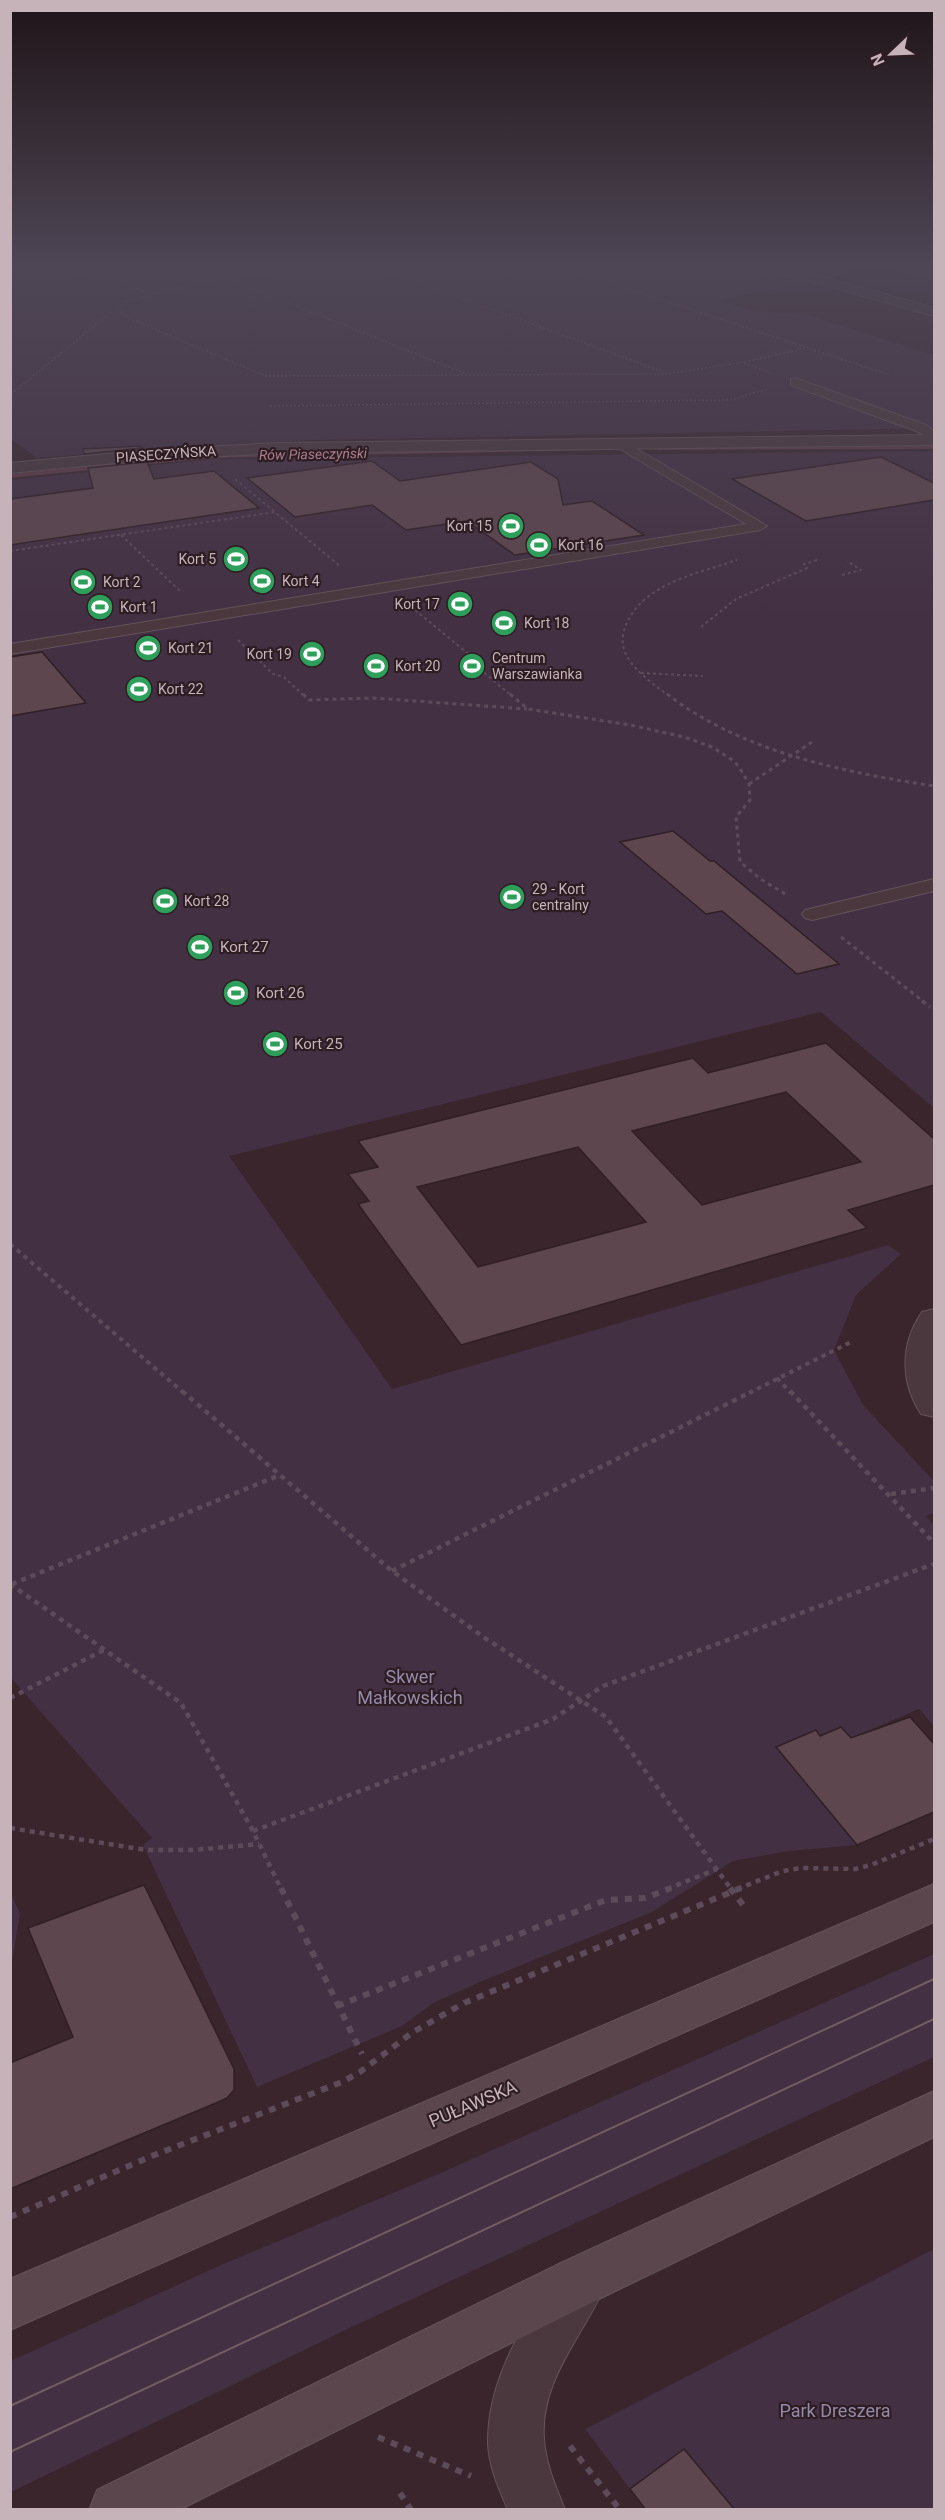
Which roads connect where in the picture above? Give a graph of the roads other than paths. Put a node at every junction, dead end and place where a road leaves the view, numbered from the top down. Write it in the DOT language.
graph roads {
  1 [pos="797,383"];
  2 [pos="934,438"];
  3 [pos="620,443"];
  4 [pos="10,468"];
  5 [pos="10,649"];
  6 [pos="934,885"];
  7 [pos="812,914"];
  8 [pos="934,1319"];
  9 [pos="934,1406"];
  10 [pos="934,1902"];
  11 [pos="934,2113"];
  12 [pos="582,2280"];
  13 [pos="10,2305"];
  14 [pos="534,2505"];
  15 [pos="117,2510"];
  1 -- 2 [label="lane"];
  2 -- 3 [label="street, PIASECZYŃSKA"];
  3 -- 4 [label="street, PIASECZYŃSKA"];
  3 -- 5 [label="lane"];
  6 -- 7 [label="lane"];
  8 -- 9 [label="street"];
  10 -- 13 [label="main road, PUŁAWSKA"];
  11 -- 12 [label="main road"];
  12 -- 14 [label="street"];
  12 -- 15 [label="main road"];
}
